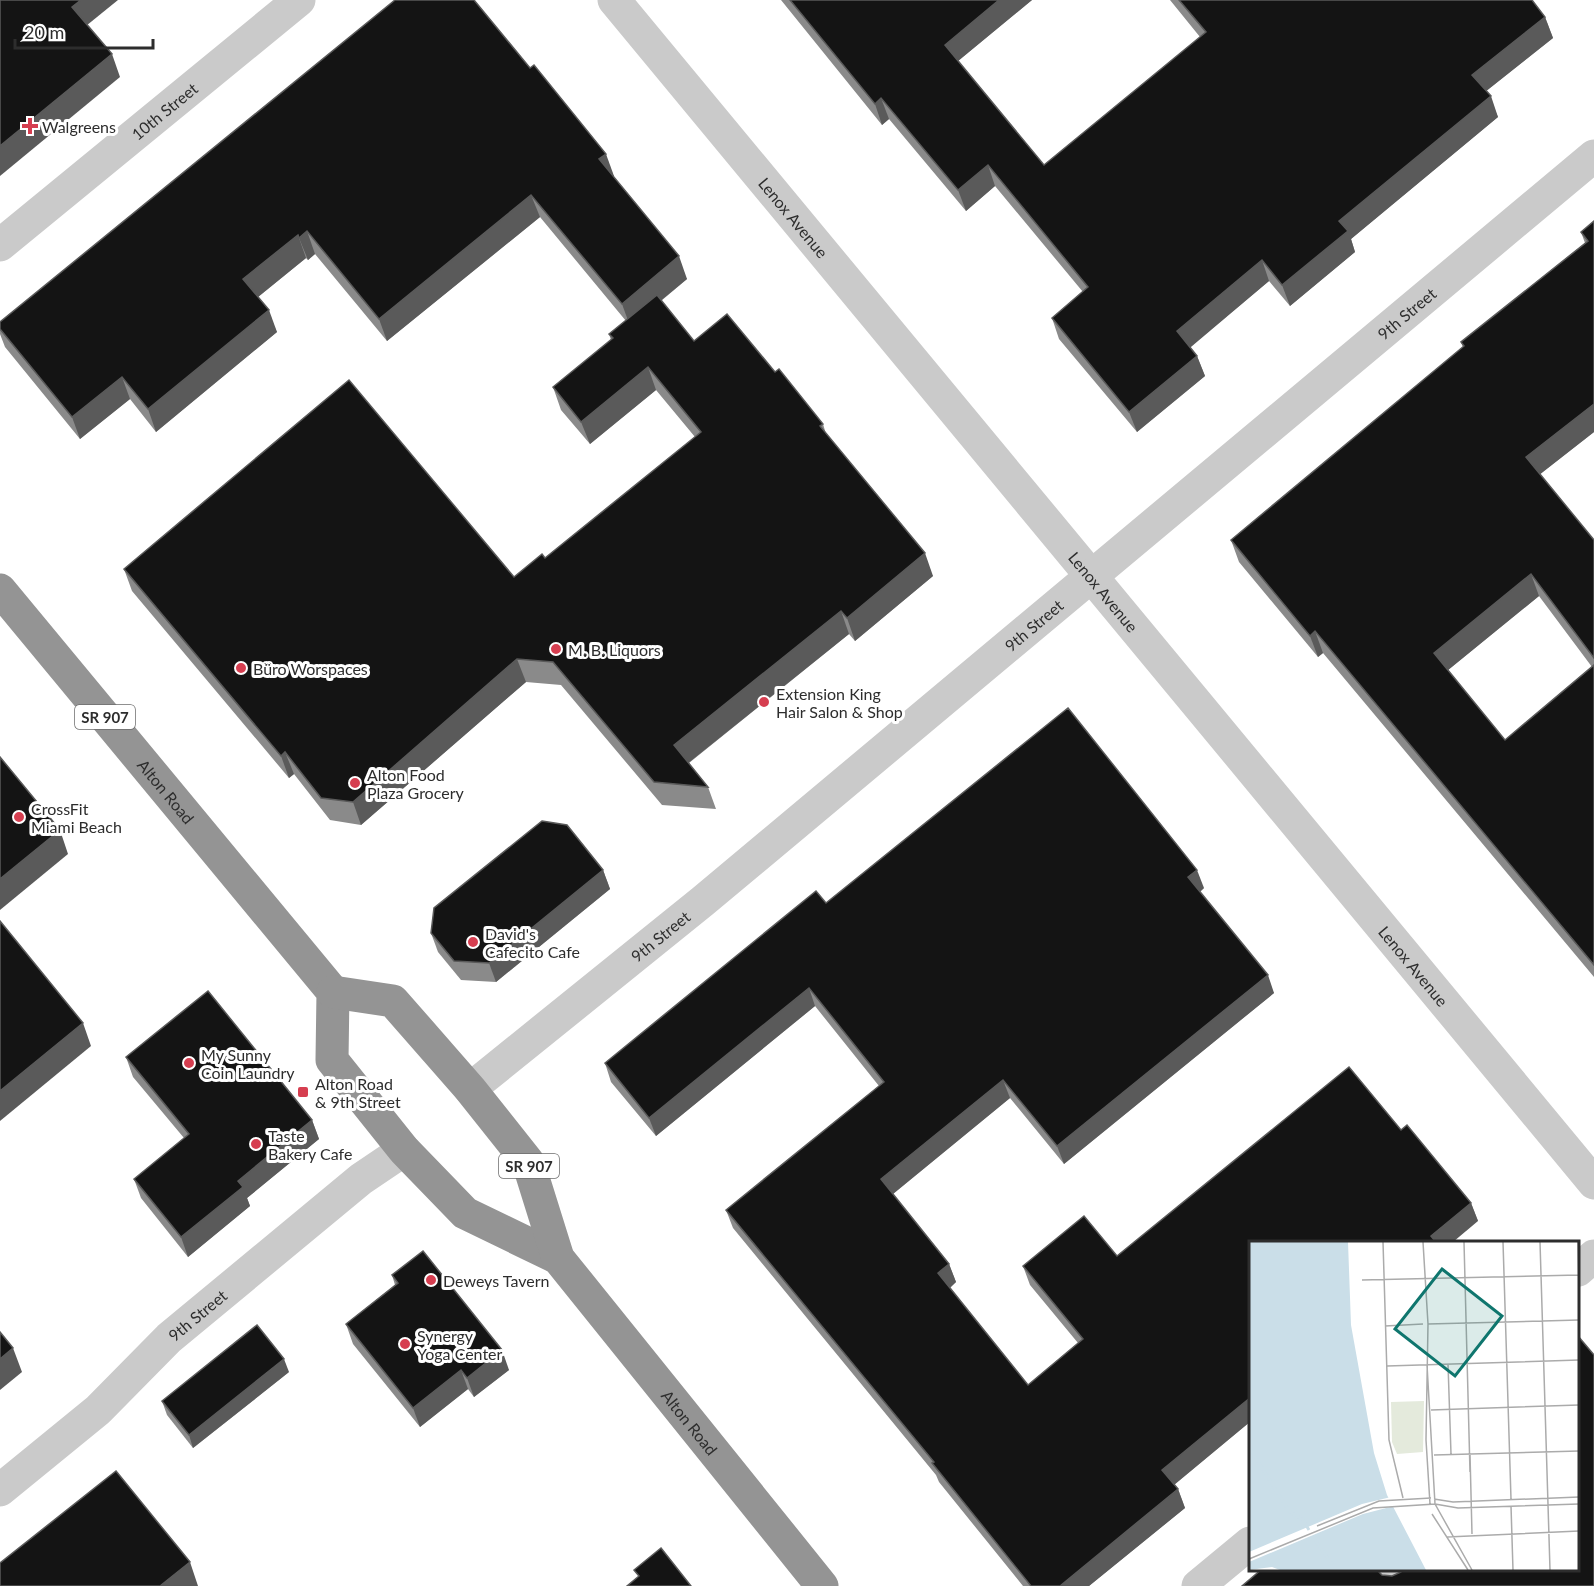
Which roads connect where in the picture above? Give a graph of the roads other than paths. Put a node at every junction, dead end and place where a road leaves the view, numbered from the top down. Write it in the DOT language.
graph roads {
  1 [pos="299,0"];
  2 [pos="614,0"];
  3 [pos="1594,156"];
  4 [pos="0,245"];
  5 [pos="1092,576"];
  6 [pos="0,590"];
  7 [pos="333,992"];
  8 [pos="470,1089"];
  9 [pos="404,1150"];
  10 [pos="1594,1183"];
  11 [pos="1594,1256"];
  12 [pos="558,1258"];
  13 [pos="1579,1269"];
  14 [pos="0,1490"];
  15 [pos="1249,1545"];
  16 [pos="1387,1571"];
  17 [pos="822,1586"];
  18 [pos="1198,1586"];
  19 [pos="1399,1586"];
  1 -- 4 [label="street, 10th Street"];
  2 -- 5 [label="street, Lenox Avenue"];
  3 -- 5 [label="street, 9th Street"];
  5 -- 8 [label="street, 9th Street"];
  5 -- 10 [label="street, Lenox Avenue"];
  6 -- 7 [label="highway, Alton Road / SR 907"];
  7 -- 8 [label="highway, Alton Road / SR 907"];
  7 -- 9 [label="highway, Alton Road / SR 907"];
  8 -- 12 [label="highway, Alton Road / SR 907"];
  9 -- 12 [label="highway, Alton Road / SR 907"];
  9 -- 14 [label="street, 9th Street"];
  11 -- 13 [label="street"];
  12 -- 17 [label="highway, Alton Road / SR 907"];
  15 -- 18 [label="street"];
  16 -- 19 [label="street"];
}
